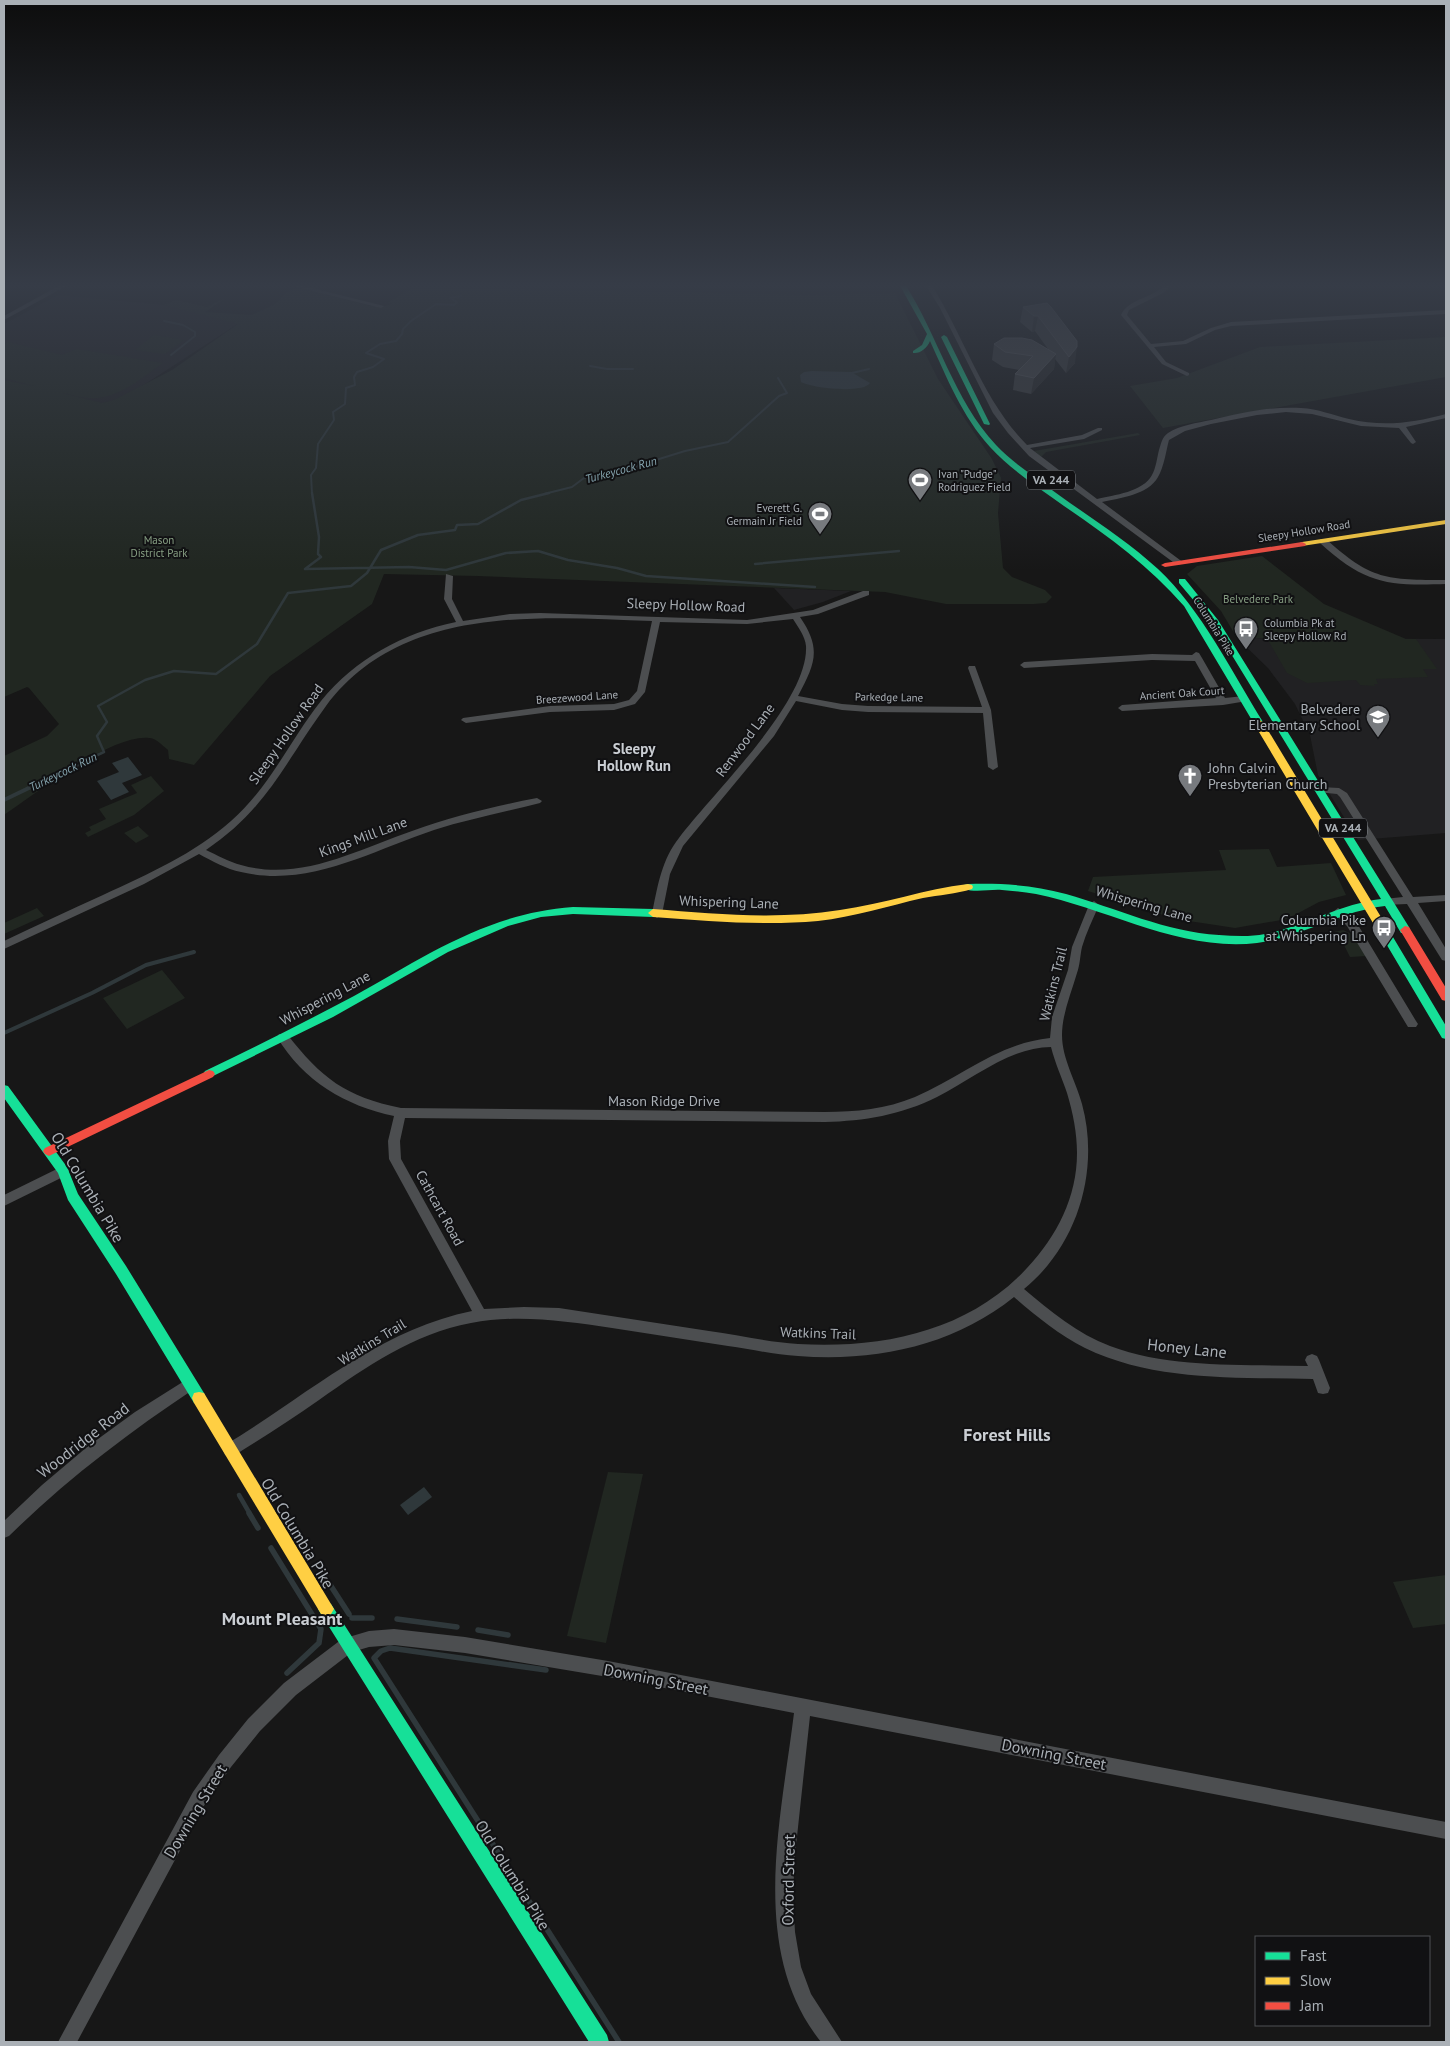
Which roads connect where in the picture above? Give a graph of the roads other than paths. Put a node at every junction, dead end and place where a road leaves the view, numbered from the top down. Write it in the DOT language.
graph roads {
  1 [pos="950,379"];
  2 [pos="964,379"];
  3 [pos="980,379"];
  4 [pos="1446,416"];
  5 [pos="1401,426"];
  6 [pos="1100,429"];
  7 [pos="1413,442"];
  8 [pos="1025,447"];
  9 [pos="1097,501"];
  10 [pos="1446,522"];
  11 [pos="1323,541"];
  12 [pos="1180,563"];
  13 [pos="1166,565"];
  14 [pos="1152,567"];
  15 [pos="449,576"];
  16 [pos="1446,582"];
  17 [pos="866,593"];
  18 [pos="796,616"];
  19 [pos="656,620"];
  20 [pos="460,623"];
  21 [pos="1024,666"];
  22 [pos="972,668"];
  23 [pos="792,698"];
  24 [pos="1244,699"];
  25 [pos="1223,702"];
  26 [pos="1122,708"];
  27 [pos="987,710"];
  28 [pos="466,720"];
  29 [pos="993,767"];
  30 [pos="1320,790"];
  31 [pos="537,801"];
  32 [pos="199,850"];
  33 [pos="1446,898"];
  34 [pos="1411,900"];
  35 [pos="1388,902"];
  36 [pos="1368,904"];
  37 [pos="1094,905"];
  38 [pos="1338,912"];
  39 [pos="657,914"];
  40 [pos="4,945"];
  41 [pos="1446,957"];
  42 [pos="1446,997"];
  43 [pos="1412,1024"];
  44 [pos="1446,1035"];
  45 [pos="283,1037"];
  46 [pos="1056,1042"];
  47 [pos="4,1090"];
  48 [pos="401,1112"];
  49 [pos="49,1151"];
  50 [pos="63,1171"];
  51 [pos="4,1201"];
  52 [pos="1015,1289"];
  53 [pos="480,1314"];
  54 [pos="189,1384"];
  55 [pos="1324,1388"];
  56 [pos="230,1450"];
  57 [pos="4,1531"];
  58 [pos="348,1645"];
  59 [pos="803,1706"];
  60 [pos="1446,1831"];
  61 [pos="67,2042"];
  62 [pos="600,2042"];
  63 [pos="833,2042"];
  1 -- 14 [label="main road, Columbia Pike / VA 244"];
  2 -- 13 [label="main road, Columbia Pike / VA 244"];
  3 -- 8 [label="street"];
  4 -- 5 [label="street"];
  5 -- 7 [label="street"];
  5 -- 9 [label="street"];
  6 -- 8 [label="street"];
  8 -- 9 [label="street"];
  9 -- 12 [label="street"];
  10 -- 11 [label="main road, Sleepy Hollow Road"];
  11 -- 12 [label="main road, Sleepy Hollow Road"];
  11 -- 16 [label="street"];
  12 -- 13 [label="main road, Sleepy Hollow Road"];
  13 -- 14 [label="main road, Sleepy Hollow Road"];
  13 -- 30 [label="main road, Columbia Pike / VA 244"];
  14 -- 24 [label="main road, Columbia Pike / VA 244"];
  15 -- 20 [label="street"];
  17 -- 18 [label="street"];
  18 -- 19 [label="street, Sleepy Hollow Road"];
  18 -- 23 [label="street, Renwood Lane"];
  19 -- 20 [label="street, Sleepy Hollow Road"];
  19 -- 28 [label="street, Breezewood Lane"];
  20 -- 32 [label="street, Sleepy Hollow Road"];
  21 -- 25 [label="street"];
  22 -- 27 [label="street"];
  23 -- 27 [label="street, Parkedge Lane"];
  23 -- 39 [label="street, Renwood Lane"];
  24 -- 25 [label="street, Ancient Oak Court"];
  24 -- 36 [label="main road, Columbia Pike / VA 244"];
  25 -- 26 [label="street, Ancient Oak Court"];
  27 -- 29 [label="street"];
  30 -- 34 [label="street"];
  30 -- 35 [label="main road, Columbia Pike / VA 244"];
  31 -- 32 [label="street, Kings Mill Lane"];
  32 -- 40 [label="street, Sleepy Hollow Road"];
  33 -- 34 [label="street, Whispering Lane"];
  34 -- 35 [label="street, Whispering Lane"];
  34 -- 41 [label="street"];
  35 -- 36 [label="main road, Whispering Lane"];
  35 -- 42 [label="main road, Columbia Pike / VA 244"];
  36 -- 38 [label="main road, Whispering Lane"];
  36 -- 44 [label="main road, Columbia Pike / VA 244"];
  37 -- 38 [label="main road, Whispering Lane"];
  37 -- 39 [label="main road, Whispering Lane"];
  37 -- 46 [label="street, Watkins Trail"];
  38 -- 43 [label="street"];
  39 -- 45 [label="main road, Whispering Lane"];
  45 -- 48 [label="street, Mason Ridge Drive"];
  45 -- 49 [label="main road, Whispering Lane"];
  46 -- 48 [label="street, Mason Ridge Drive"];
  46 -- 52 [label="street, Watkins Trail"];
  47 -- 49 [label="main road, Old Columbia Pike"];
  48 -- 53 [label="street, Cathcart Road"];
  49 -- 50 [label="main road, Old Columbia Pike"];
  50 -- 51 [label="street"];
  50 -- 54 [label="main road, Old Columbia Pike"];
  52 -- 53 [label="street, Watkins Trail"];
  52 -- 55 [label="street, Honey Lane"];
  53 -- 56 [label="street, Watkins Trail"];
  54 -- 56 [label="main road, Old Columbia Pike"];
  54 -- 57 [label="street, Woodridge Road"];
  56 -- 58 [label="main road, Old Columbia Pike"];
  58 -- 59 [label="street, Downing Street"];
  58 -- 61 [label="street, Downing Street"];
  58 -- 62 [label="main road, Old Columbia Pike"];
  59 -- 60 [label="street, Downing Street"];
  59 -- 63 [label="street, Oxford Street"];
}
